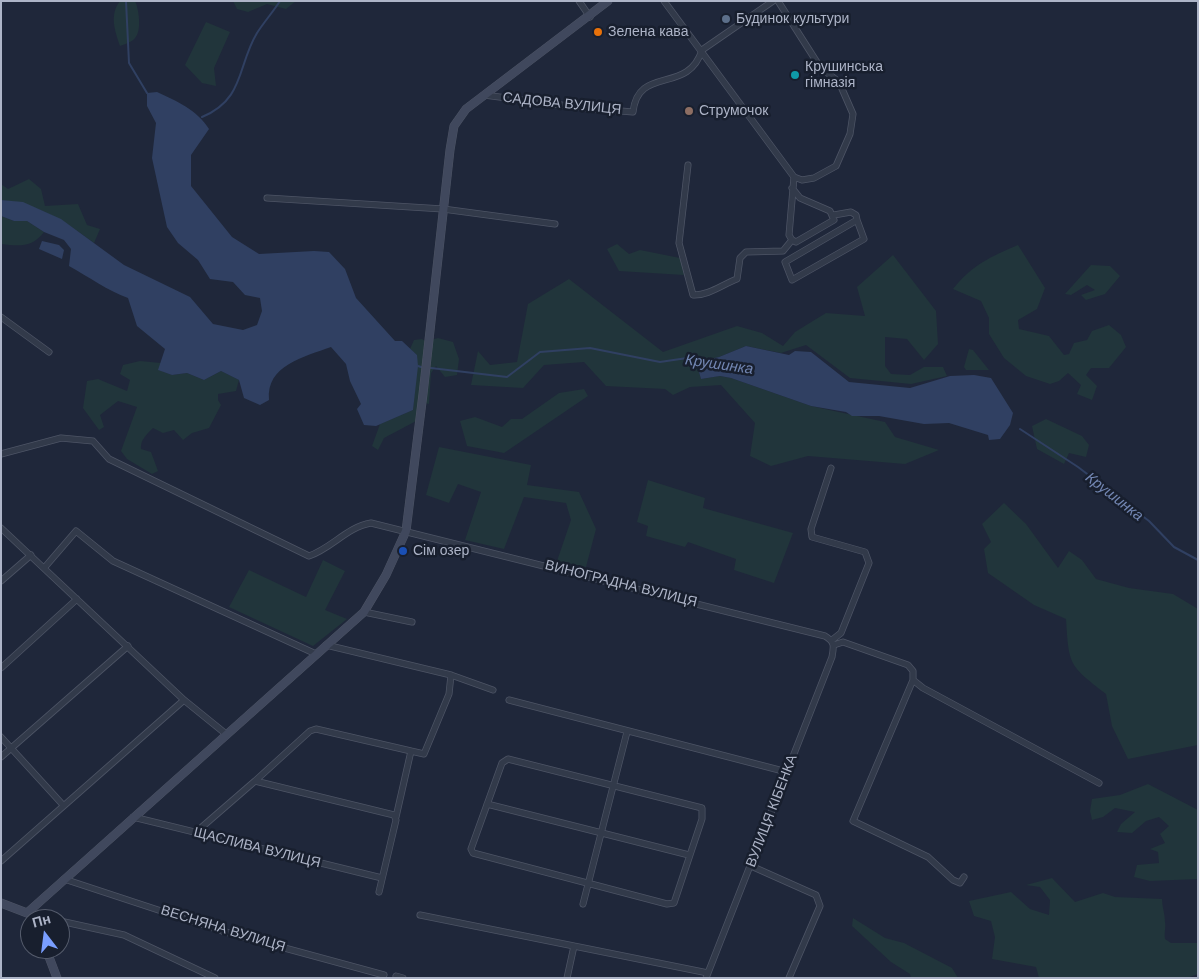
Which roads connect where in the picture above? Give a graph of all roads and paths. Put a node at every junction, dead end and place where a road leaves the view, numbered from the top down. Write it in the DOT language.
graph roads {
  1 [pos="578,1"];
  2 [pos="608,1"];
  3 [pos="664,1"];
  4 [pos="773,1"];
  5 [pos="778,1"];
  6 [pos="590,17"];
  7 [pos="701,53"];
  8 [pos="484,95"];
  9 [pos="688,165"];
  10 [pos="794,177"];
  11 [pos="792,188"];
  12 [pos="267,198"];
  13 [pos="443,209"];
  14 [pos="834,215"];
  15 [pos="857,220"];
  16 [pos="556,224"];
  17 [pos="792,240"];
  18 [pos="783,251"];
  19 [pos="785,262"];
  20 [pos="1,317"];
  21 [pos="50,352"];
  22 [pos="1,454"];
  23 [pos="830,468"];
  24 [pos="1,528"];
  25 [pos="406,531"];
  26 [pos="31,555"];
  27 [pos="45,567"];
  28 [pos="1,581"];
  29 [pos="77,599"];
  30 [pos="364,612"];
  31 [pos="412,622"];
  32 [pos="833,642"];
  33 [pos="326,645"];
  34 [pos="128,646"];
  35 [pos="316,654"];
  36 [pos="1,668"];
  37 [pos="451,675"];
  38 [pos="913,680"];
  39 [pos="493,690"];
  40 [pos="184,700"];
  41 [pos="509,700"];
  42 [pos="627,732"];
  43 [pos="226,734"];
  44 [pos="1,737"];
  45 [pos="11,748"];
  46 [pos="411,751"];
  47 [pos="1,756"];
  48 [pos="788,772"];
  49 [pos="255,780"];
  50 [pos="1099,783"];
  51 [pos="613,786"];
  52 [pos="487,804"];
  53 [pos="63,805"];
  54 [pos="396,817"];
  55 [pos="133,818"];
  56 [pos="195,833"];
  57 [pos="601,833"];
  58 [pos="689,856"];
  59 [pos="1,861"];
  60 [pos="751,866"];
  61 [pos="964,877"];
  62 [pos="382,878"];
  63 [pos="64,879"];
  64 [pos="588,884"];
  65 [pos="379,892"];
  66 [pos="1,903"];
  67 [pos="584,904"];
  68 [pos="36,909"];
  69 [pos="20,912"];
  70 [pos="420,915"];
  71 [pos="70,923"];
  72 [pos="574,946"];
  73 [pos="50,959"];
  74 [pos="384,975"];
  75 [pos="396,976"];
  76 [pos="707,976"];
  77 [pos="57,978"];
  78 [pos="215,978"];
  79 [pos="403,978"];
  80 [pos="567,978"];
  81 [pos="789,978"];
  1 -- 6 [label="street"];
  2 -- 6 [label="street"];
  3 -- 7 [label="street"];
  4 -- 7 [label="street, САДОВА ВУЛИЦЯ"];
  5 -- 10 [label="street"];
  6 -- 8 [label="street"];
  7 -- 8 [label="street, САДОВА ВУЛИЦЯ"];
  7 -- 10 [label="street"];
  8 -- 13 [label="street"];
  9 -- 18 [label="street"];
  10 -- 11 [label="street"];
  11 -- 14 [label="street"];
  11 -- 17 [label="street"];
  12 -- 13 [label="street"];
  13 -- 16 [label="street"];
  13 -- 25 [label="street"];
  14 -- 15 [label="street"];
  14 -- 17 [label="street"];
  15 -- 19 [label="street"];
  15 -- 19 [label="street"];
  17 -- 18 [label="street"];
  18 -- 19 [label="street"];
  20 -- 21 [label="street"];
  22 -- 25 [label="street, ВИНОГРАДНА ВУЛИЦЯ"];
  23 -- 32 [label="street, ВУЛИЦЯ КІБЕНКА"];
  24 -- 26 [label="street"];
  25 -- 30 [label="street"];
  25 -- 32 [label="street, ВИНОГРАДНА ВУЛИЦЯ"];
  26 -- 27 [label="street"];
  26 -- 28 [label="street"];
  27 -- 29 [label="street"];
  27 -- 35 [label="street"];
  29 -- 34 [label="street"];
  29 -- 36 [label="street"];
  30 -- 31 [label="street"];
  30 -- 33 [label="street"];
  32 -- 38 [label="street, ВИНОГРАДНА ВУЛИЦЯ"];
  32 -- 48 [label="street, ВУЛИЦЯ КІБЕНКА"];
  33 -- 35 [label="street"];
  33 -- 37 [label="street"];
  34 -- 40 [label="street"];
  34 -- 45 [label="street"];
  35 -- 43 [label="street"];
  37 -- 39 [label="street"];
  37 -- 46 [label="street"];
  38 -- 50 [label="street"];
  38 -- 61 [label="street"];
  40 -- 43 [label="street"];
  40 -- 53 [label="street"];
  41 -- 42 [label="street"];
  42 -- 48 [label="street"];
  42 -- 51 [label="street"];
  43 -- 55 [label="street"];
  44 -- 45 [label="street"];
  45 -- 47 [label="street"];
  45 -- 53 [label="street"];
  46 -- 49 [label="street"];
  46 -- 54 [label="street"];
  48 -- 60 [label="street, ВУЛИЦЯ КІБЕНКА"];
  49 -- 54 [label="street"];
  49 -- 56 [label="street"];
  51 -- 52 [label="street"];
  51 -- 57 [label="street"];
  51 -- 58 [label="street"];
  52 -- 57 [label="street"];
  52 -- 64 [label="street"];
  53 -- 59 [label="street"];
  54 -- 62 [label="street"];
  55 -- 56 [label="street, ЩАСЛИВА ВУЛИЦЯ"];
  55 -- 63 [label="street"];
  56 -- 62 [label="street, ЩАСЛИВА ВУЛИЦЯ"];
  57 -- 58 [label="street"];
  57 -- 64 [label="street"];
  58 -- 64 [label="street"];
  60 -- 76 [label="street, ВУЛИЦЯ КІБЕНКА"];
  60 -- 81 [label="street"];
  62 -- 65 [label="street"];
  63 -- 68 [label="street"];
  63 -- 74 [label="street, ВЕСНЯНА ВУЛИЦЯ"];
  64 -- 67 [label="street"];
  66 -- 69 [label="street"];
  70 -- 72 [label="street"];
  71 -- 78 [label="street"];
  72 -- 76 [label="street"];
  72 -- 80 [label="street"];
  73 -- 77 [label="street"];
  75 -- 79 [label="street"];
}
